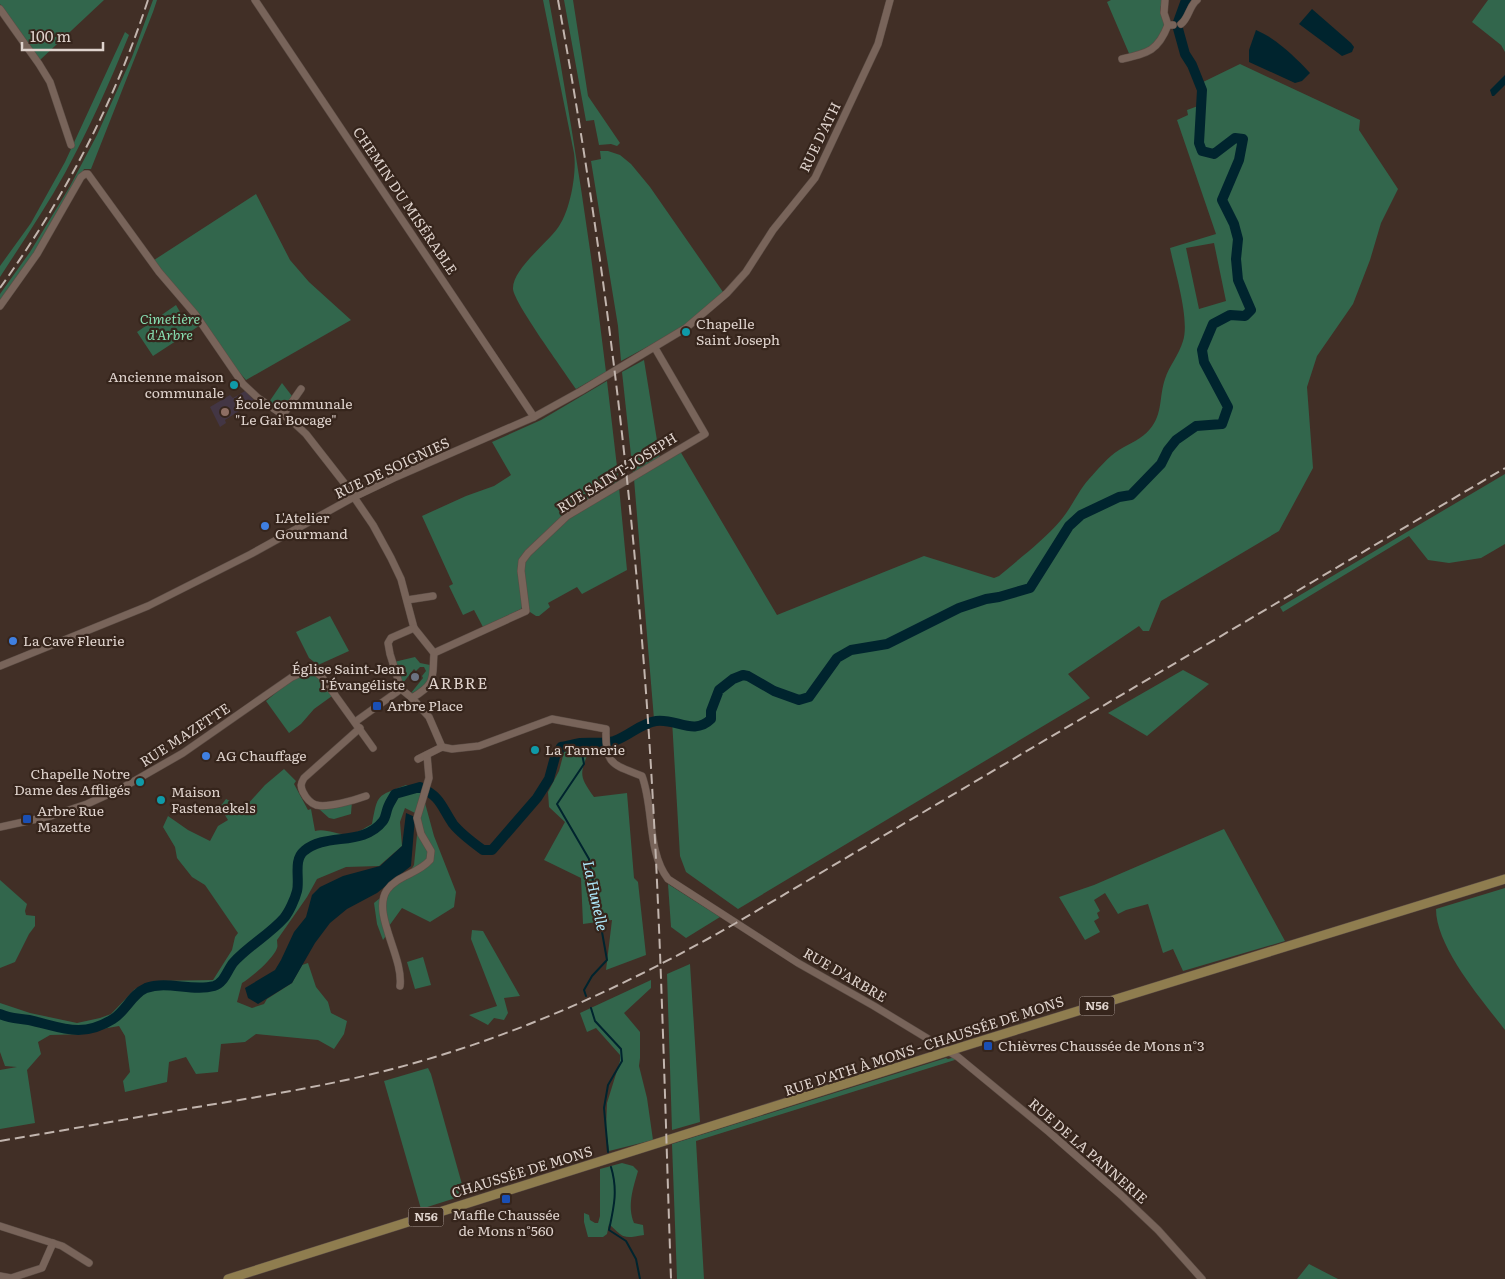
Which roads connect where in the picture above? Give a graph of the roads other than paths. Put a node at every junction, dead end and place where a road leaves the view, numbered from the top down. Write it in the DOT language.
graph roads {
  1 [pos="255,0"];
  2 [pos="890,0"];
  3 [pos="1165,0"];
  4 [pos="1197,0"];
  5 [pos="0,9"];
  6 [pos="1174,24"];
  7 [pos="1122,58"];
  8 [pos="70,144"];
  9 [pos="746,272"];
  10 [pos="0,306"];
  11 [pos="655,348"];
  12 [pos="300,389"];
  13 [pos="283,415"];
  14 [pos="534,417"];
  15 [pos="354,497"];
  16 [pos="433,596"];
  17 [pos="407,600"];
  18 [pos="414,628"];
  19 [pos="434,653"];
  20 [pos="0,666"];
  21 [pos="401,689"];
  22 [pos="412,698"];
  23 [pos="357,725"];
  24 [pos="442,747"];
  25 [pos="373,748"];
  26 [pos="426,755"];
  27 [pos="418,759"];
  28 [pos="366,796"];
  29 [pos="0,828"];
  30 [pos="1505,879"];
  31 [pos="400,986"];
  32 [pos="949,1052"];
  33 [pos="624,1155"];
  34 [pos="0,1226"];
  35 [pos="53,1243"];
  36 [pos="89,1263"];
  37 [pos="0,1276"];
  38 [pos="228,1279"];
  39 [pos="1202,1279"];
  1 -- 14 [label="street, CHEMIN DU MISÉRABLE"];
  2 -- 9 [label="street, RUE D'ATH"];
  3 -- 6 [label="street"];
  4 -- 6 [label="street"];
  5 -- 8 [label="street"];
  6 -- 7 [label="street"];
  9 -- 11 [label="street, RUE DE SOIGNIES"];
  10 -- 13 [label="street"];
  11 -- 14 [label="street, RUE DE SOIGNIES"];
  11 -- 19 [label="street, RUE SAINT-JOSEPH"];
  12 -- 13 [label="street"];
  13 -- 15 [label="street"];
  14 -- 15 [label="street, RUE DE SOIGNIES"];
  15 -- 17 [label="street"];
  15 -- 20 [label="street, RUE DE SOIGNIES"];
  16 -- 17 [label="street"];
  17 -- 18 [label="street"];
  18 -- 19 [label="street"];
  18 -- 21 [label="street"];
  19 -- 22 [label="street"];
  21 -- 22 [label="street"];
  21 -- 23 [label="street"];
  22 -- 24 [label="street"];
  23 -- 25 [label="street"];
  23 -- 28 [label="street"];
  23 -- 29 [label="street, RUE MAZETTE"];
  24 -- 26 [label="street"];
  24 -- 32 [label="street, RUE D'ARBRE"];
  26 -- 27 [label="street"];
  26 -- 31 [label="street"];
  30 -- 32 [label="main road, RUE D'ATH À MONS - CHAUSSÉE DE MONS / N56"];
  32 -- 33 [label="main road, RUE D'ATH À MONS - CHAUSSÉE DE MONS / N56"];
  32 -- 39 [label="street, RUE DE LA PANNERIE"];
  33 -- 38 [label="main road, CHAUSSÉE DE MONS / N56"];
  34 -- 35 [label="street"];
  35 -- 36 [label="street"];
  35 -- 37 [label="street"];
}
